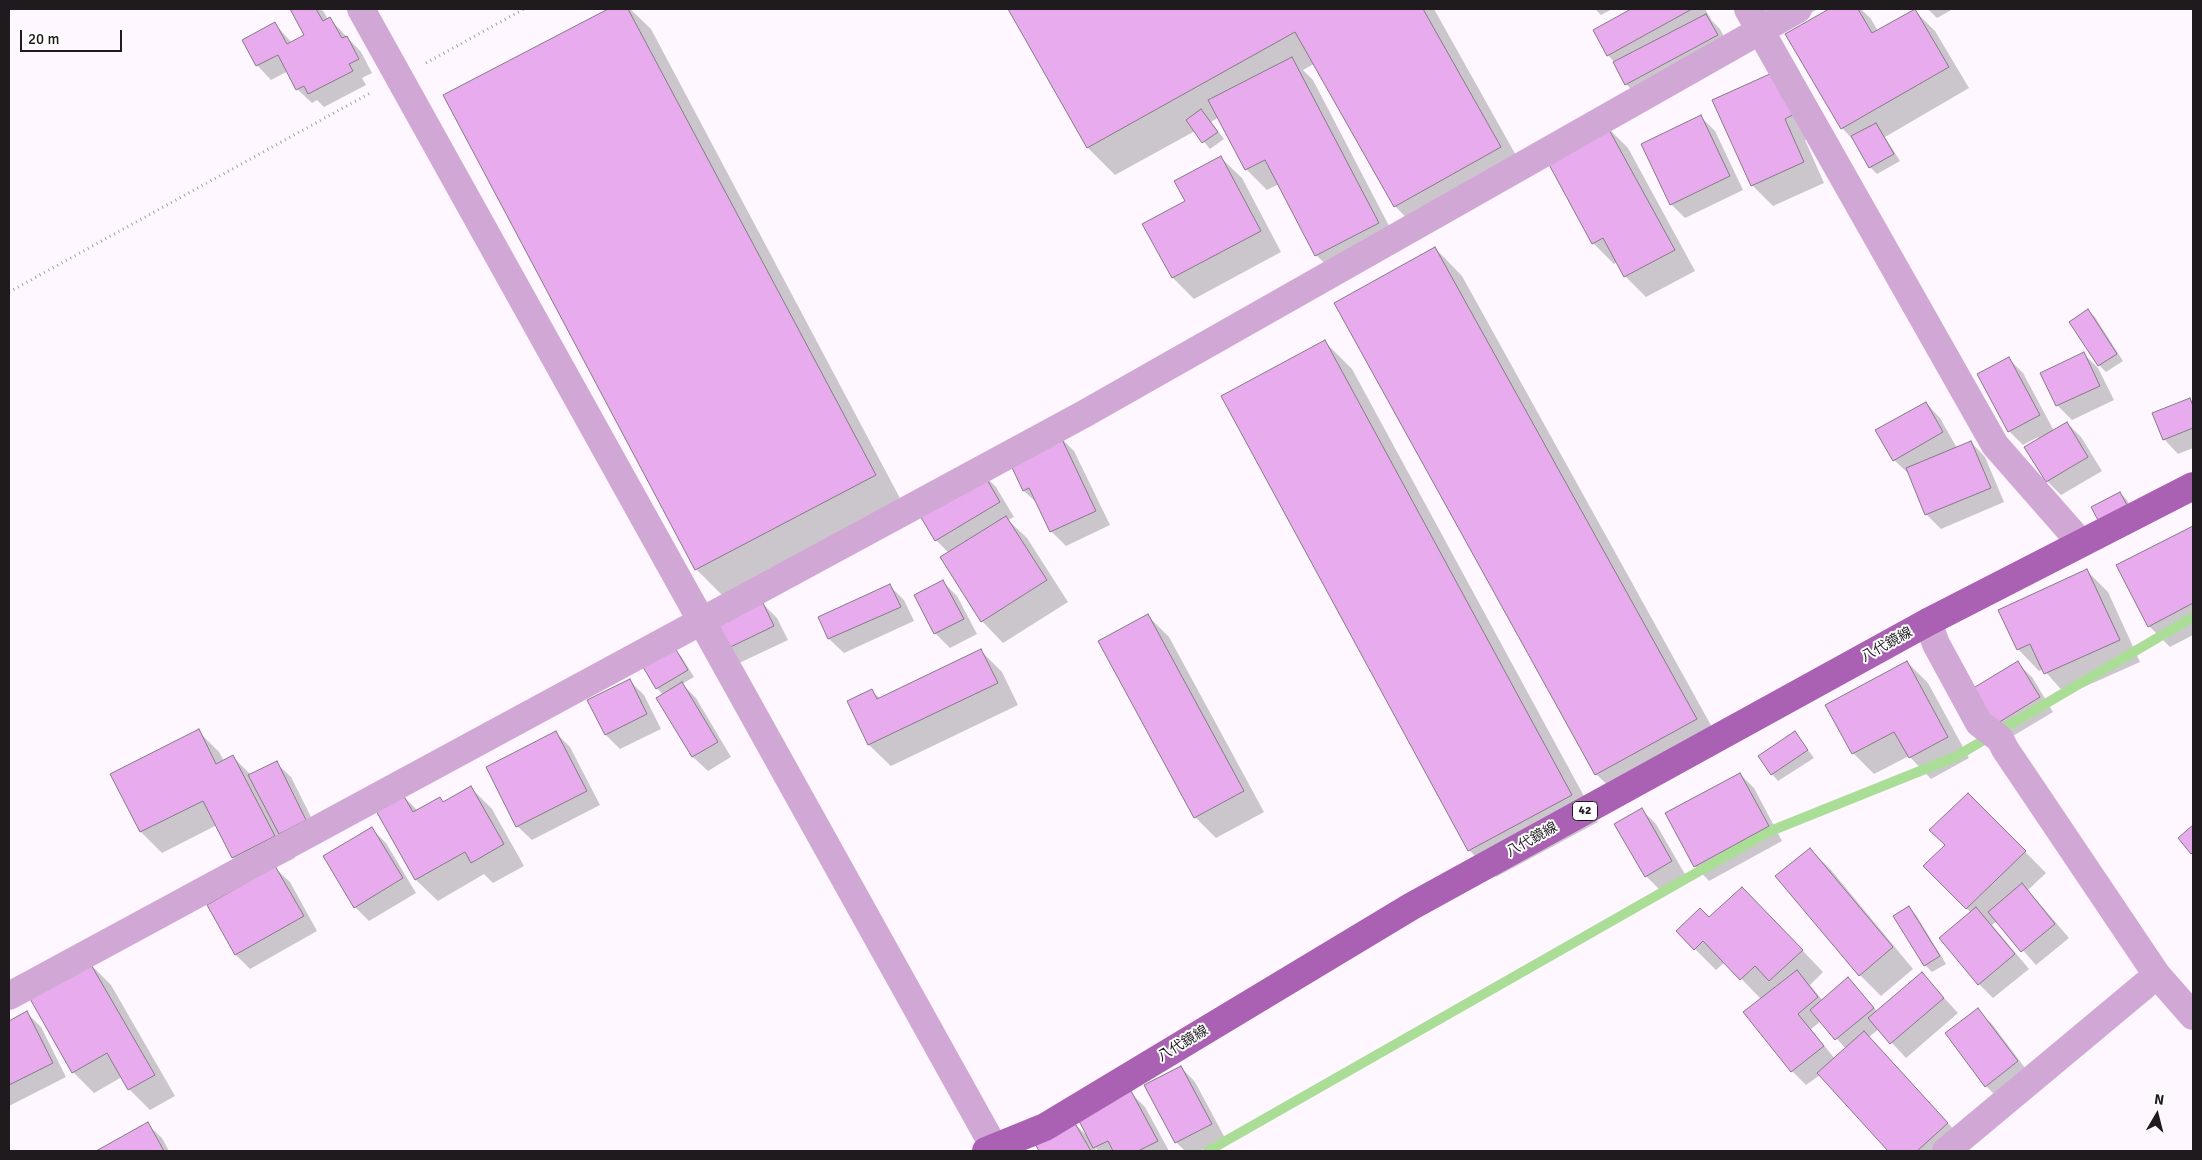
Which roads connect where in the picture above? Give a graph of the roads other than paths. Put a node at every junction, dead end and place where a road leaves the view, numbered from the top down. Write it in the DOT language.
graph roads {
  1 [pos="360,9"];
  2 [pos="1798,9"];
  3 [pos="1754,19"];
  4 [pos="2193,486"];
  5 [pos="2081,544"];
  6 [pos="702,619"];
  7 [pos="1928,622"];
  8 [pos="2157,975"];
  9 [pos="9,996"];
  10 [pos="2193,1016"];
  11 [pos="990,1149"];
  12 [pos="1946,1151"];
  1 -- 6 [label="street"];
  2 -- 3 [label="street"];
  3 -- 5 [label="street"];
  3 -- 6 [label="street"];
  4 -- 5 [label="main road, 八代鏡線 / 42"];
  5 -- 7 [label="main road, 八代鏡線 / 42"];
  6 -- 9 [label="street"];
  6 -- 11 [label="street"];
  7 -- 8 [label="street"];
  7 -- 11 [label="main road, 八代鏡線 / 42"];
  8 -- 10 [label="street"];
  8 -- 12 [label="street"];
}
